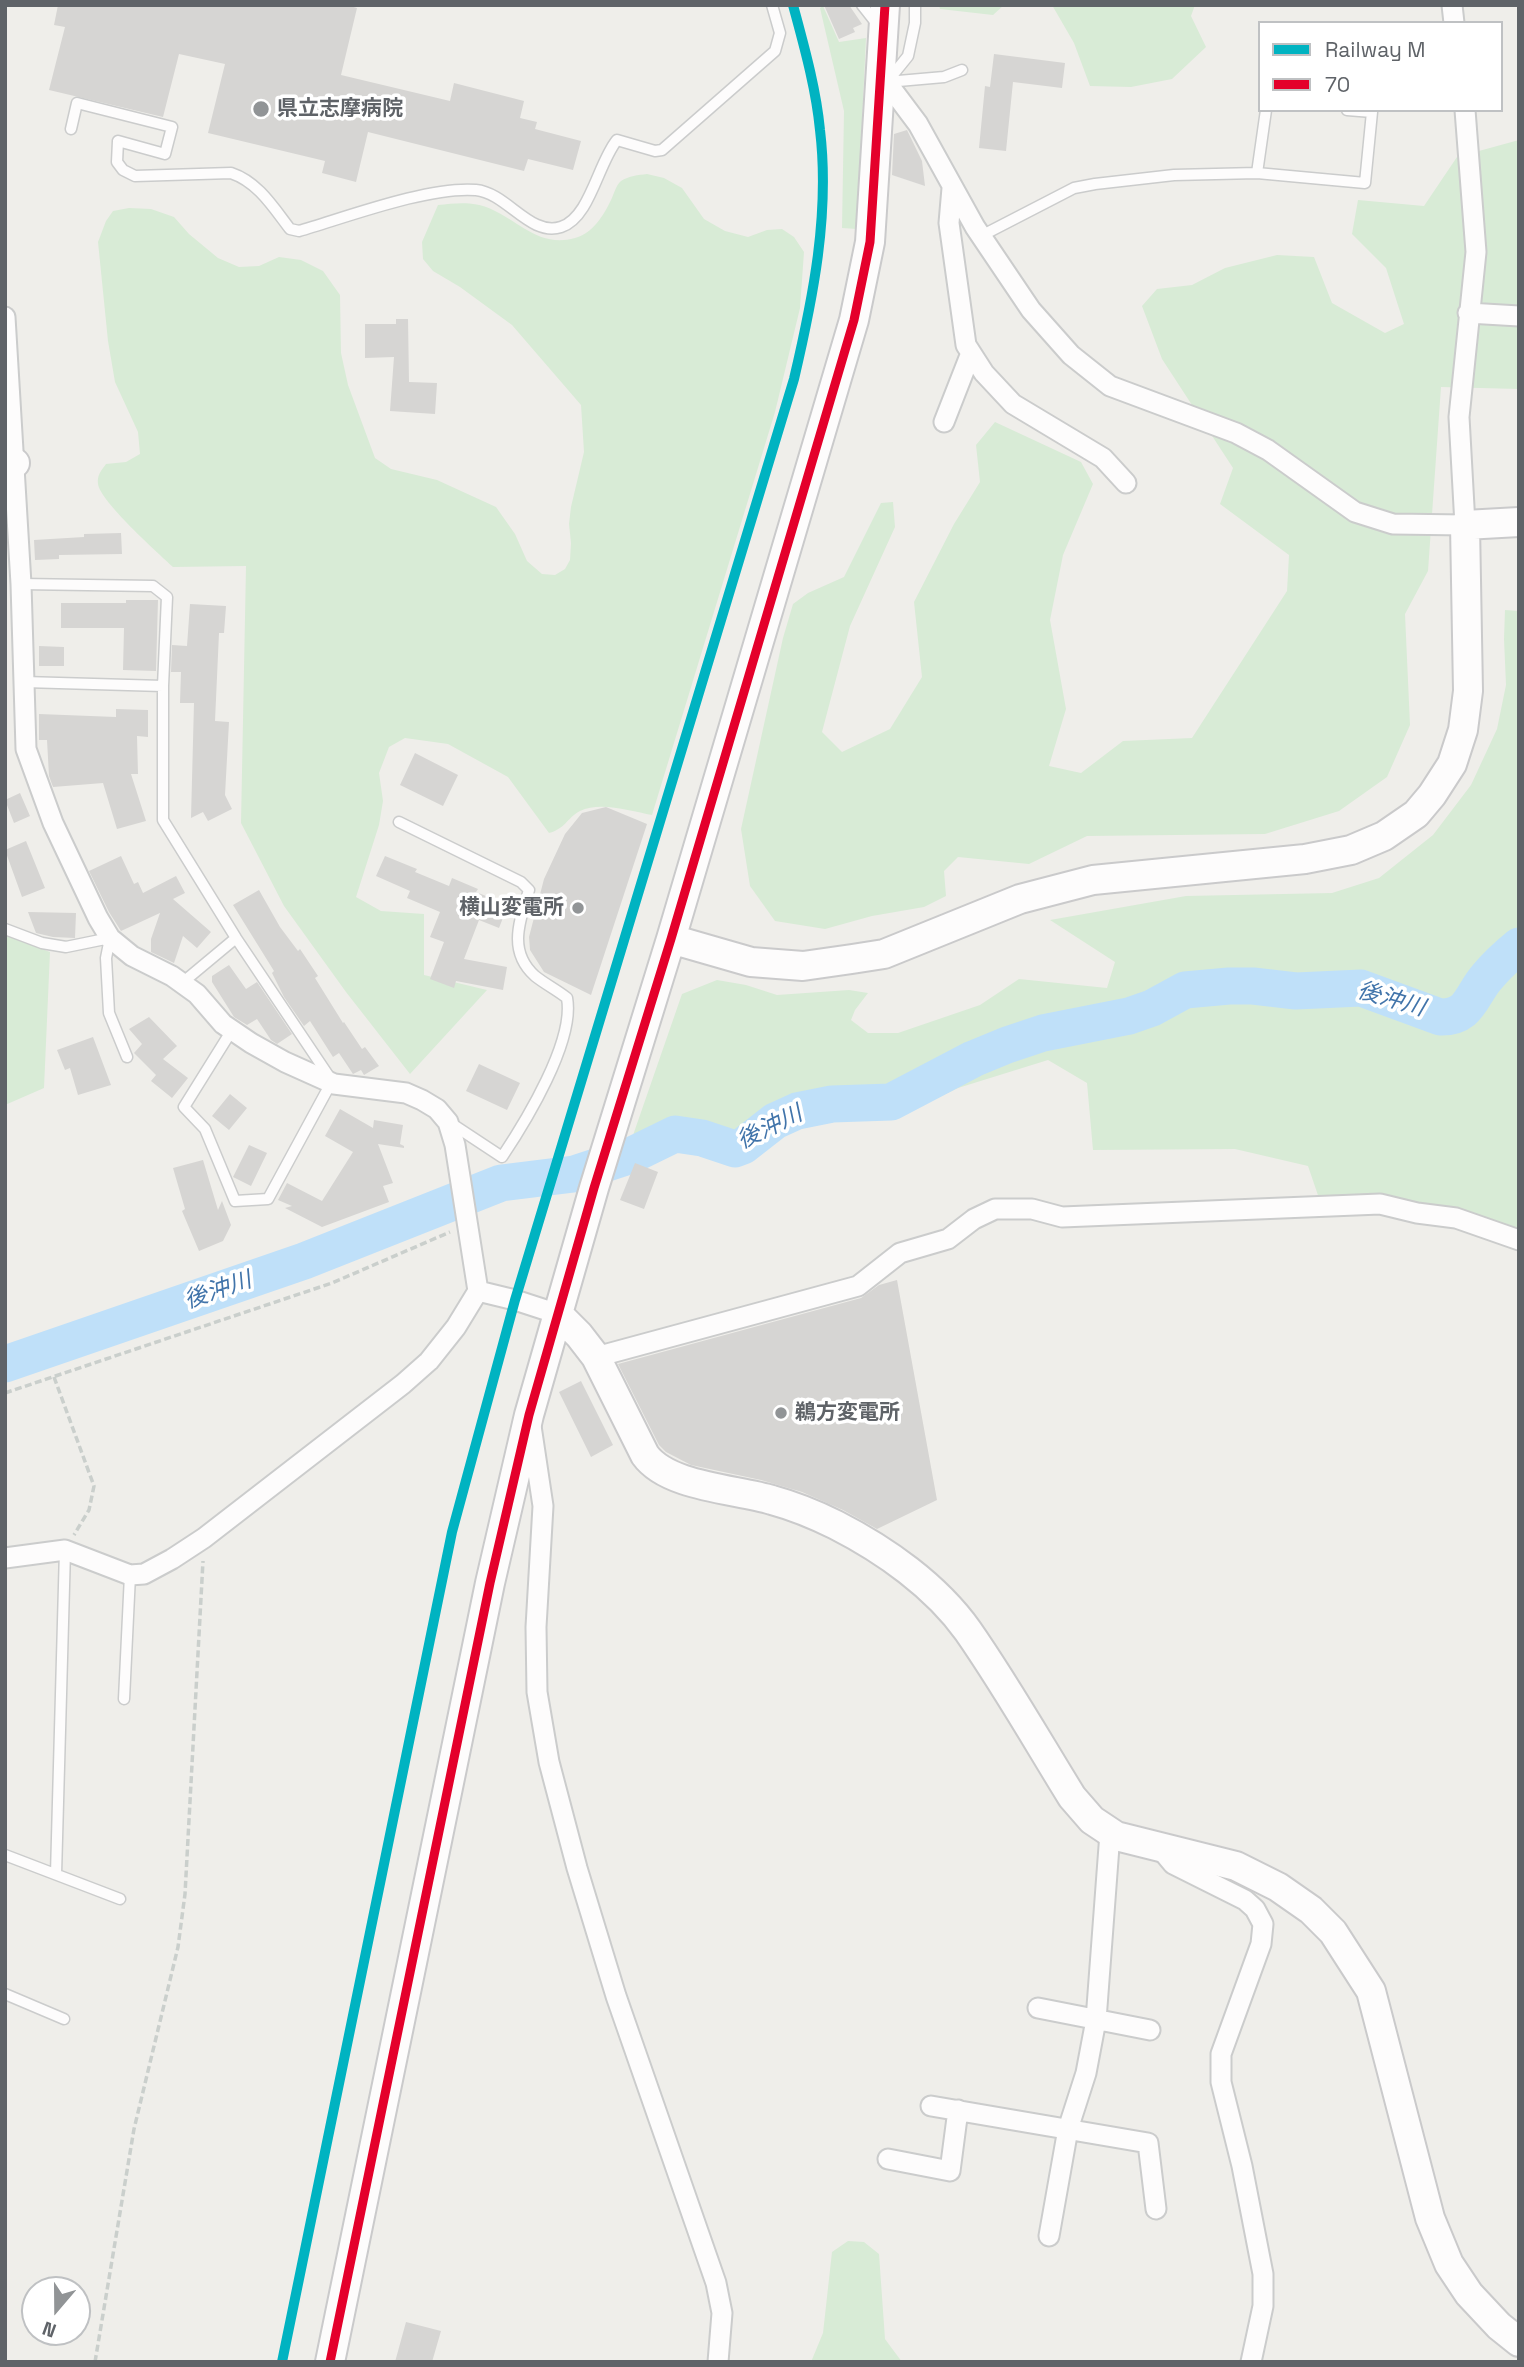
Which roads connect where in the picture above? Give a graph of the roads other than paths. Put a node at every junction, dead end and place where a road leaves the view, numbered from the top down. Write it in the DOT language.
graph roads {
  1 [pos="772,5"];
  2 [pos="862,5"];
  3 [pos="915,5"];
  4 [pos="885,19"];
  5 [pos="962,70"];
  6 [pos="884,79"];
  7 [pos="1266,112"];
  8 [pos="1372,112"];
  9 [pos="1465,112"];
  10 [pos="71,129"];
  11 [pos="1257,173"];
  12 [pos="952,188"];
  13 [pos="981,236"];
  14 [pos="1468,313"];
  15 [pos="1519,316"];
  16 [pos="5,317"];
  17 [pos="971,352"];
  18 [pos="944,422"];
  19 [pos="10,463"];
  20 [pos="1126,483"];
  21 [pos="1519,522"];
  22 [pos="1465,525"];
  23 [pos="22,584"];
  24 [pos="24,682"];
  25 [pos="163,685"];
  26 [pos="399,822"];
  27 [pos="5,929"];
  28 [pos="110,938"];
  29 [pos="236,938"];
  30 [pos="671,939"];
  31 [pos="182,983"];
  32 [pos="232,1030"];
  33 [pos="127,1057"];
  34 [pos="333,1084"];
  35 [pos="449,1122"];
  36 [pos="1519,1240"];
  37 [pos="478,1291"];
  38 [pos="558,1314"];
  39 [pos="596,1357"];
  40 [pos="529,1415"];
  41 [pos="65,1550"];
  42 [pos="5,1558"];
  43 [pos="130,1575"];
  44 [pos="124,1699"];
  45 [pos="1110,1833"];
  46 [pos="1158,1846"];
  47 [pos="5,1855"];
  48 [pos="56,1874"];
  49 [pos="120,1899"];
  50 [pos="5,1994"];
  51 [pos="1038,2008"];
  52 [pos="64,2019"];
  53 [pos="1096,2020"];
  54 [pos="1150,2030"];
  55 [pos="931,2106"];
  56 [pos="958,2110"];
  57 [pos="1068,2129"];
  58 [pos="888,2159"];
  59 [pos="1156,2209"];
  60 [pos="1049,2236"];
  61 [pos="1519,2342"];
  62 [pos="330,2362"];
  63 [pos="719,2362"];
  64 [pos="1251,2362"];
  1 -- 10 [label="lane"];
  2 -- 4 [label="lane"];
  3 -- 6 [label="lane"];
  4 -- 6 [label="street"];
  5 -- 6 [label="lane"];
  6 -- 12 [label="street"];
  6 -- 30 [label="street"];
  7 -- 11 [label="lane"];
  8 -- 11 [label="lane"];
  9 -- 14 [label="street"];
  11 -- 13 [label="lane"];
  12 -- 13 [label="street"];
  12 -- 17 [label="street"];
  13 -- 22 [label="street"];
  14 -- 15 [label="street"];
  14 -- 22 [label="street"];
  16 -- 19 [label="street"];
  17 -- 18 [label="street"];
  17 -- 20 [label="street"];
  19 -- 23 [label="street"];
  21 -- 22 [label="street"];
  22 -- 30 [label="street"];
  23 -- 24 [label="street"];
  23 -- 25 [label="lane"];
  24 -- 25 [label="lane"];
  24 -- 28 [label="street"];
  25 -- 29 [label="lane"];
  26 -- 35 [label="lane"];
  27 -- 28 [label="lane"];
  28 -- 31 [label="street"];
  28 -- 33 [label="lane"];
  29 -- 31 [label="lane"];
  29 -- 34 [label="lane"];
  30 -- 38 [label="street"];
  31 -- 32 [label="street"];
  32 -- 34 [label="street"];
  32 -- 34 [label="lane"];
  34 -- 35 [label="street"];
  35 -- 37 [label="street"];
  36 -- 39 [label="street"];
  37 -- 38 [label="street"];
  37 -- 43 [label="street"];
  38 -- 39 [label="street"];
  38 -- 40 [label="street"];
  39 -- 45 [label="street"];
  40 -- 62 [label="street"];
  40 -- 63 [label="street"];
  41 -- 42 [label="street"];
  41 -- 43 [label="street"];
  41 -- 48 [label="lane"];
  43 -- 44 [label="lane"];
  45 -- 46 [label="street"];
  45 -- 53 [label="street"];
  46 -- 61 [label="street"];
  46 -- 64 [label="street"];
  47 -- 48 [label="lane"];
  48 -- 49 [label="lane"];
  50 -- 52 [label="lane"];
  51 -- 53 [label="street"];
  53 -- 54 [label="street"];
  53 -- 57 [label="street"];
  55 -- 56 [label="street"];
  56 -- 57 [label="street"];
  56 -- 58 [label="street"];
  57 -- 59 [label="street"];
  57 -- 60 [label="street"];
}
